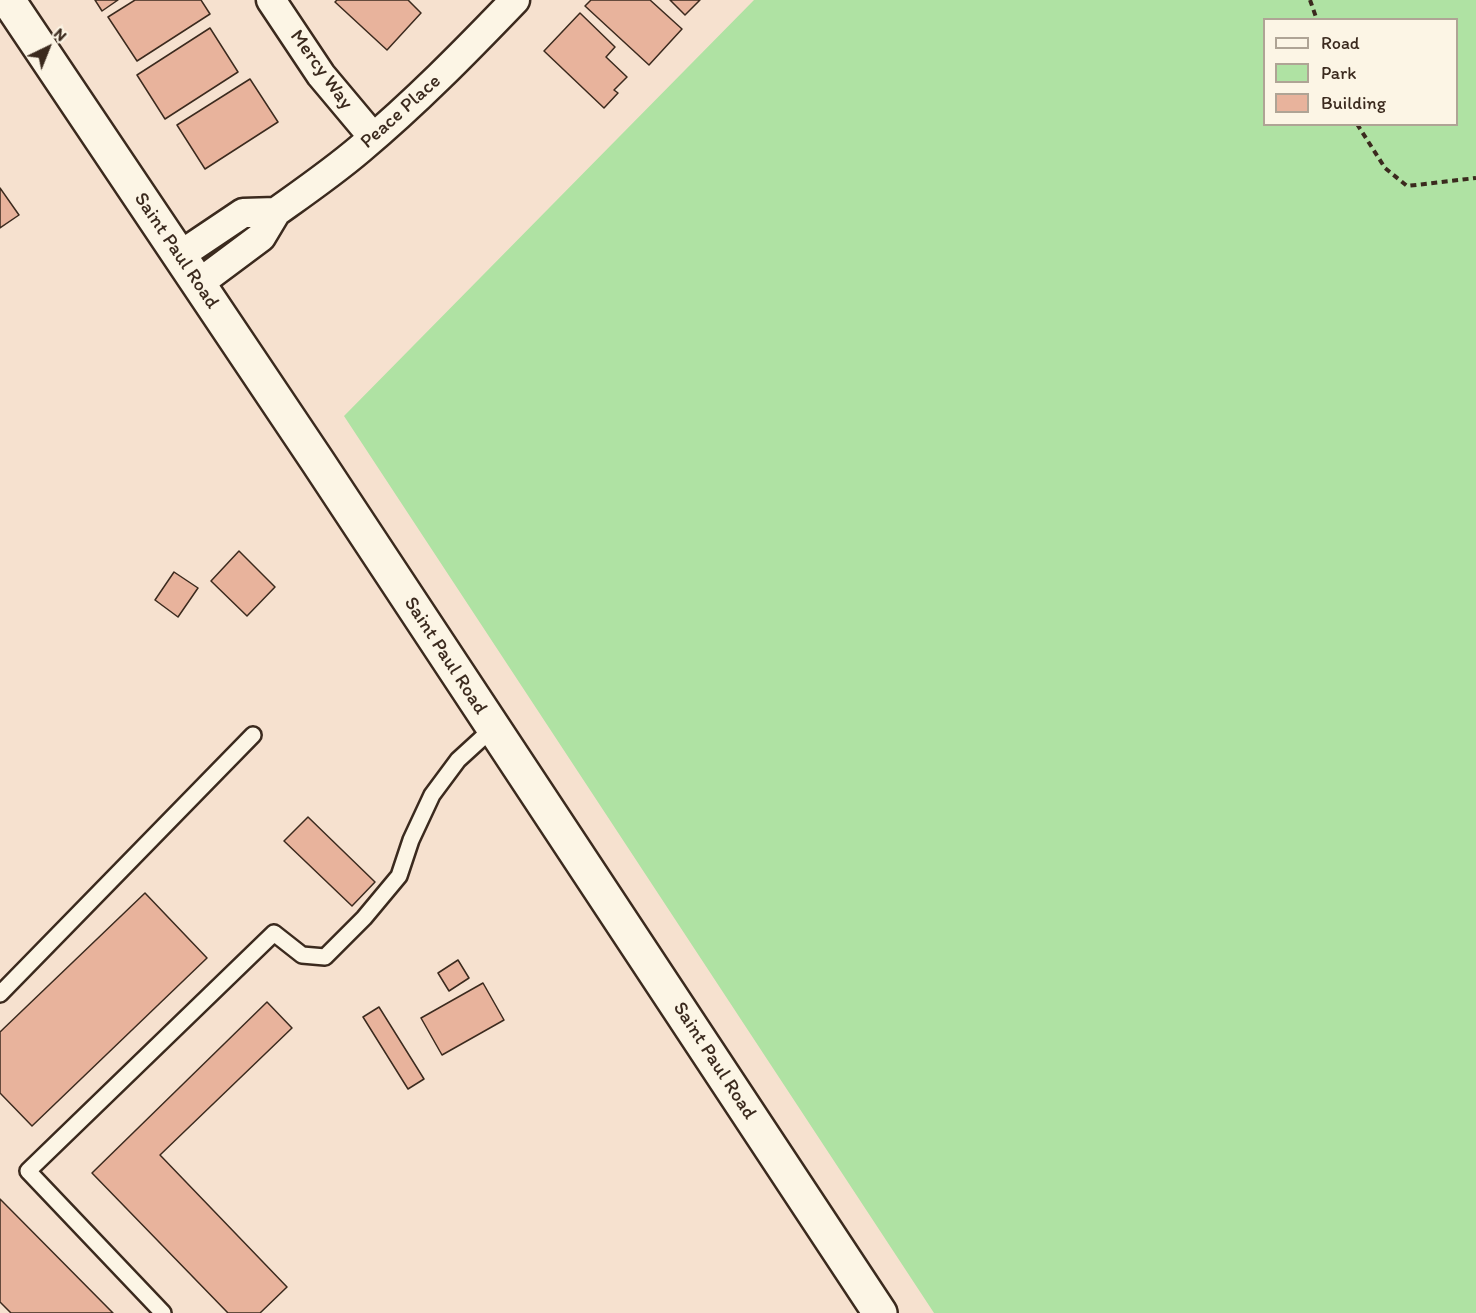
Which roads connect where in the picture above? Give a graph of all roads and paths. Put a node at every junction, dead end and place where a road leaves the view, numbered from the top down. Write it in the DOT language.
graph roads {
  1 [pos="8,0"];
  2 [pos="272,0"];
  3 [pos="515,0"];
  4 [pos="1310,0"];
  5 [pos="1316,18"];
  6 [pos="1358,126"];
  7 [pos="374,137"];
  8 [pos="1476,178"];
  9 [pos="276,212"];
  10 [pos="179,256"];
  11 [pos="198,284"];
  12 [pos="493,728"];
  13 [pos="253,735"];
  14 [pos="0,994"];
  15 [pos="163,1313"];
  16 [pos="880,1313"];
  1 -- 10 [label="street, Saint Paul Road"];
  2 -- 7 [label="street, Mercy Way"];
  3 -- 7 [label="street, Peace Place"];
  4 -- 5 [label="path"];
  6 -- 8 [label="path"];
  7 -- 9 [label="street, Peace Place"];
  9 -- 10 [label="street"];
  9 -- 11 [label="street, Peace Place"];
  10 -- 11 [label="street, Saint Paul Road"];
  11 -- 12 [label="street, Saint Paul Road"];
  12 -- 15 [label="lane"];
  12 -- 16 [label="street, Saint Paul Road"];
  13 -- 14 [label="lane"];
}
